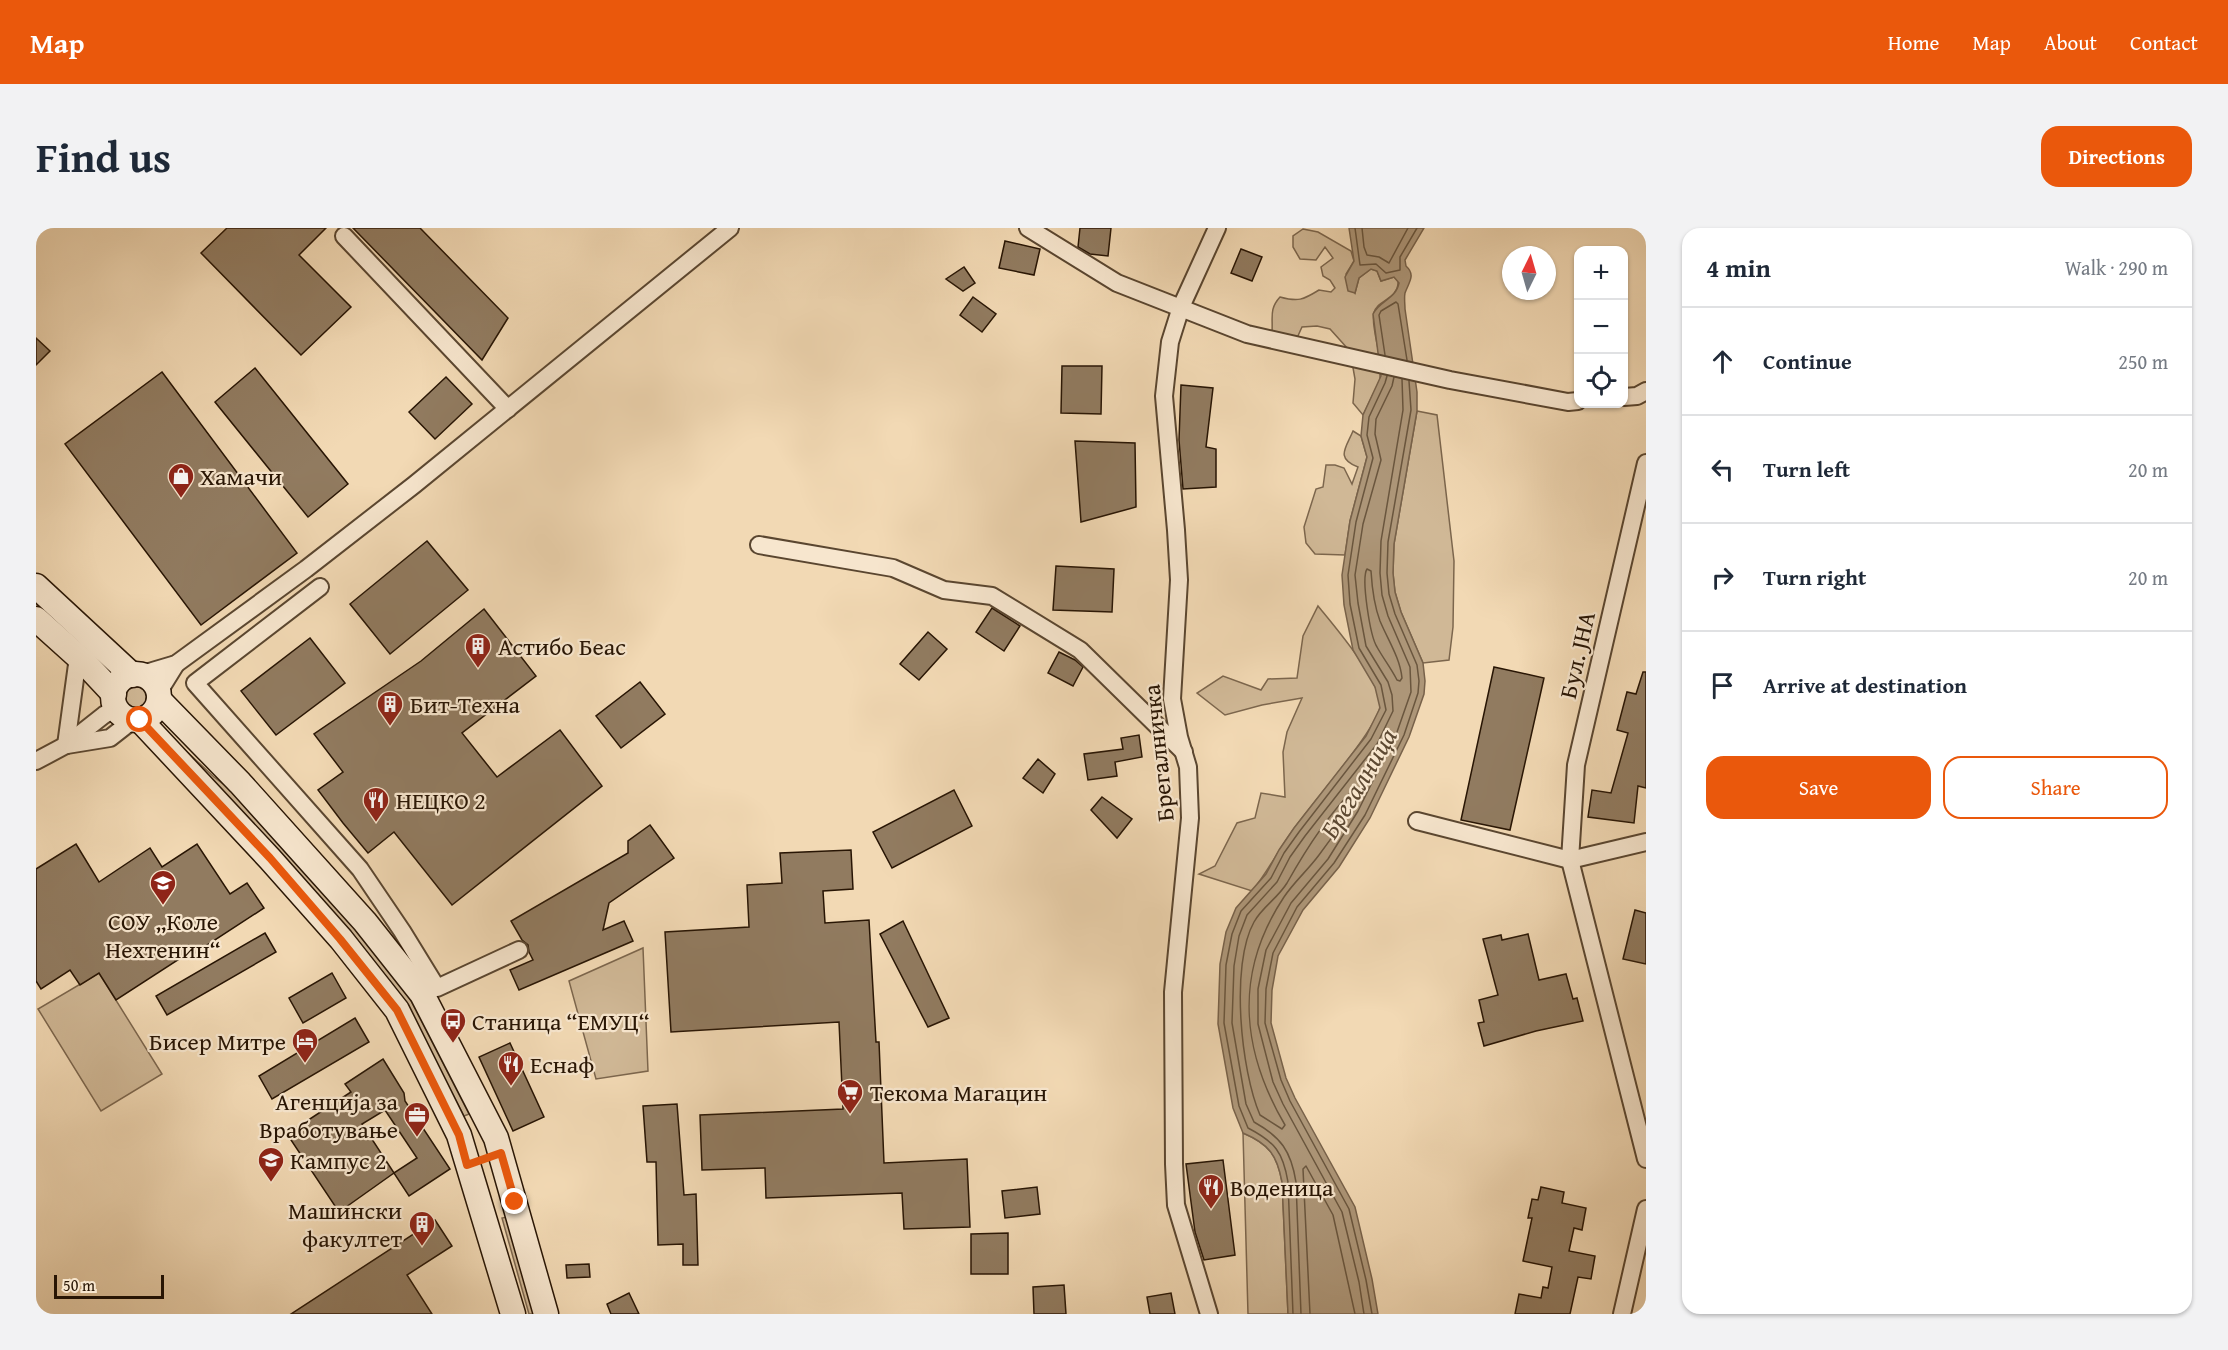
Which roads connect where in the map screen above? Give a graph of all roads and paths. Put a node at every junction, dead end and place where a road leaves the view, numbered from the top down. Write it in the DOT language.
graph roads {
  1 [pos="730,228"];
  2 [pos="1028,228"];
  3 [pos="1217,228"];
  4 [pos="344,236"];
  5 [pos="1181,307"];
  6 [pos="1646,391"];
  7 [pos="1628,397"];
  8 [pos="1574,401"];
  9 [pos="508,409"];
  10 [pos="1646,463"];
  11 [pos="759,545"];
  12 [pos="36,586"];
  13 [pos="320,587"];
  14 [pos="36,619"];
  15 [pos="78,657"];
  16 [pos="176,664"];
  17 [pos="135,675"];
  18 [pos="159,697"];
  19 [pos="126,711"];
  20 [pos="66,745"];
  21 [pos="1184,752"];
  22 [pos="36,761"];
  23 [pos="1417,822"];
  24 [pos="1646,842"];
  25 [pos="1570,861"];
  26 [pos="519,950"];
  27 [pos="501,1153"];
  28 [pos="1646,1159"];
  29 [pos="467,1165"];
  30 [pos="1646,1209"];
  31 [pos="513,1314"];
  32 [pos="546,1314"];
  33 [pos="1209,1314"];
  34 [pos="1622,1314"];
  1 -- 9 [label="street"];
  2 -- 5 [label="street"];
  3 -- 5 [label="street, Брегалничка"];
  4 -- 9 [label="street"];
  5 -- 8 [label="street"];
  5 -- 21 [label="street, Брегалничка"];
  6 -- 7 [label="street"];
  9 -- 16 [label="street"];
  10 -- 25 [label="street, Бул. ЈНА"];
  11 -- 21 [label="street"];
  12 -- 17 [label="main road"];
  13 -- 26 [label="street"];
  14 -- 15 [label="main road"];
  15 -- 19 [label="main road"];
  15 -- 20 [label="street"];
  16 -- 17 [label="street"];
  16 -- 18 [label="street"];
  17 -- 18 [label="main road"];
  17 -- 19 [label="main road"];
  18 -- 19 [label="main road"];
  18 -- 27 [label="main road"];
  19 -- 20 [label="street"];
  19 -- 29 [label="main road"];
  20 -- 22 [label="street"];
  21 -- 33 [label="street, Брегалничка"];
  23 -- 25 [label="street"];
  24 -- 25 [label="street"];
  25 -- 28 [label="street, Бул. ЈНА"];
  27 -- 29 [label="main road"];
  27 -- 32 [label="main road"];
  29 -- 31 [label="main road"];
  30 -- 34 [label="street"];
}
